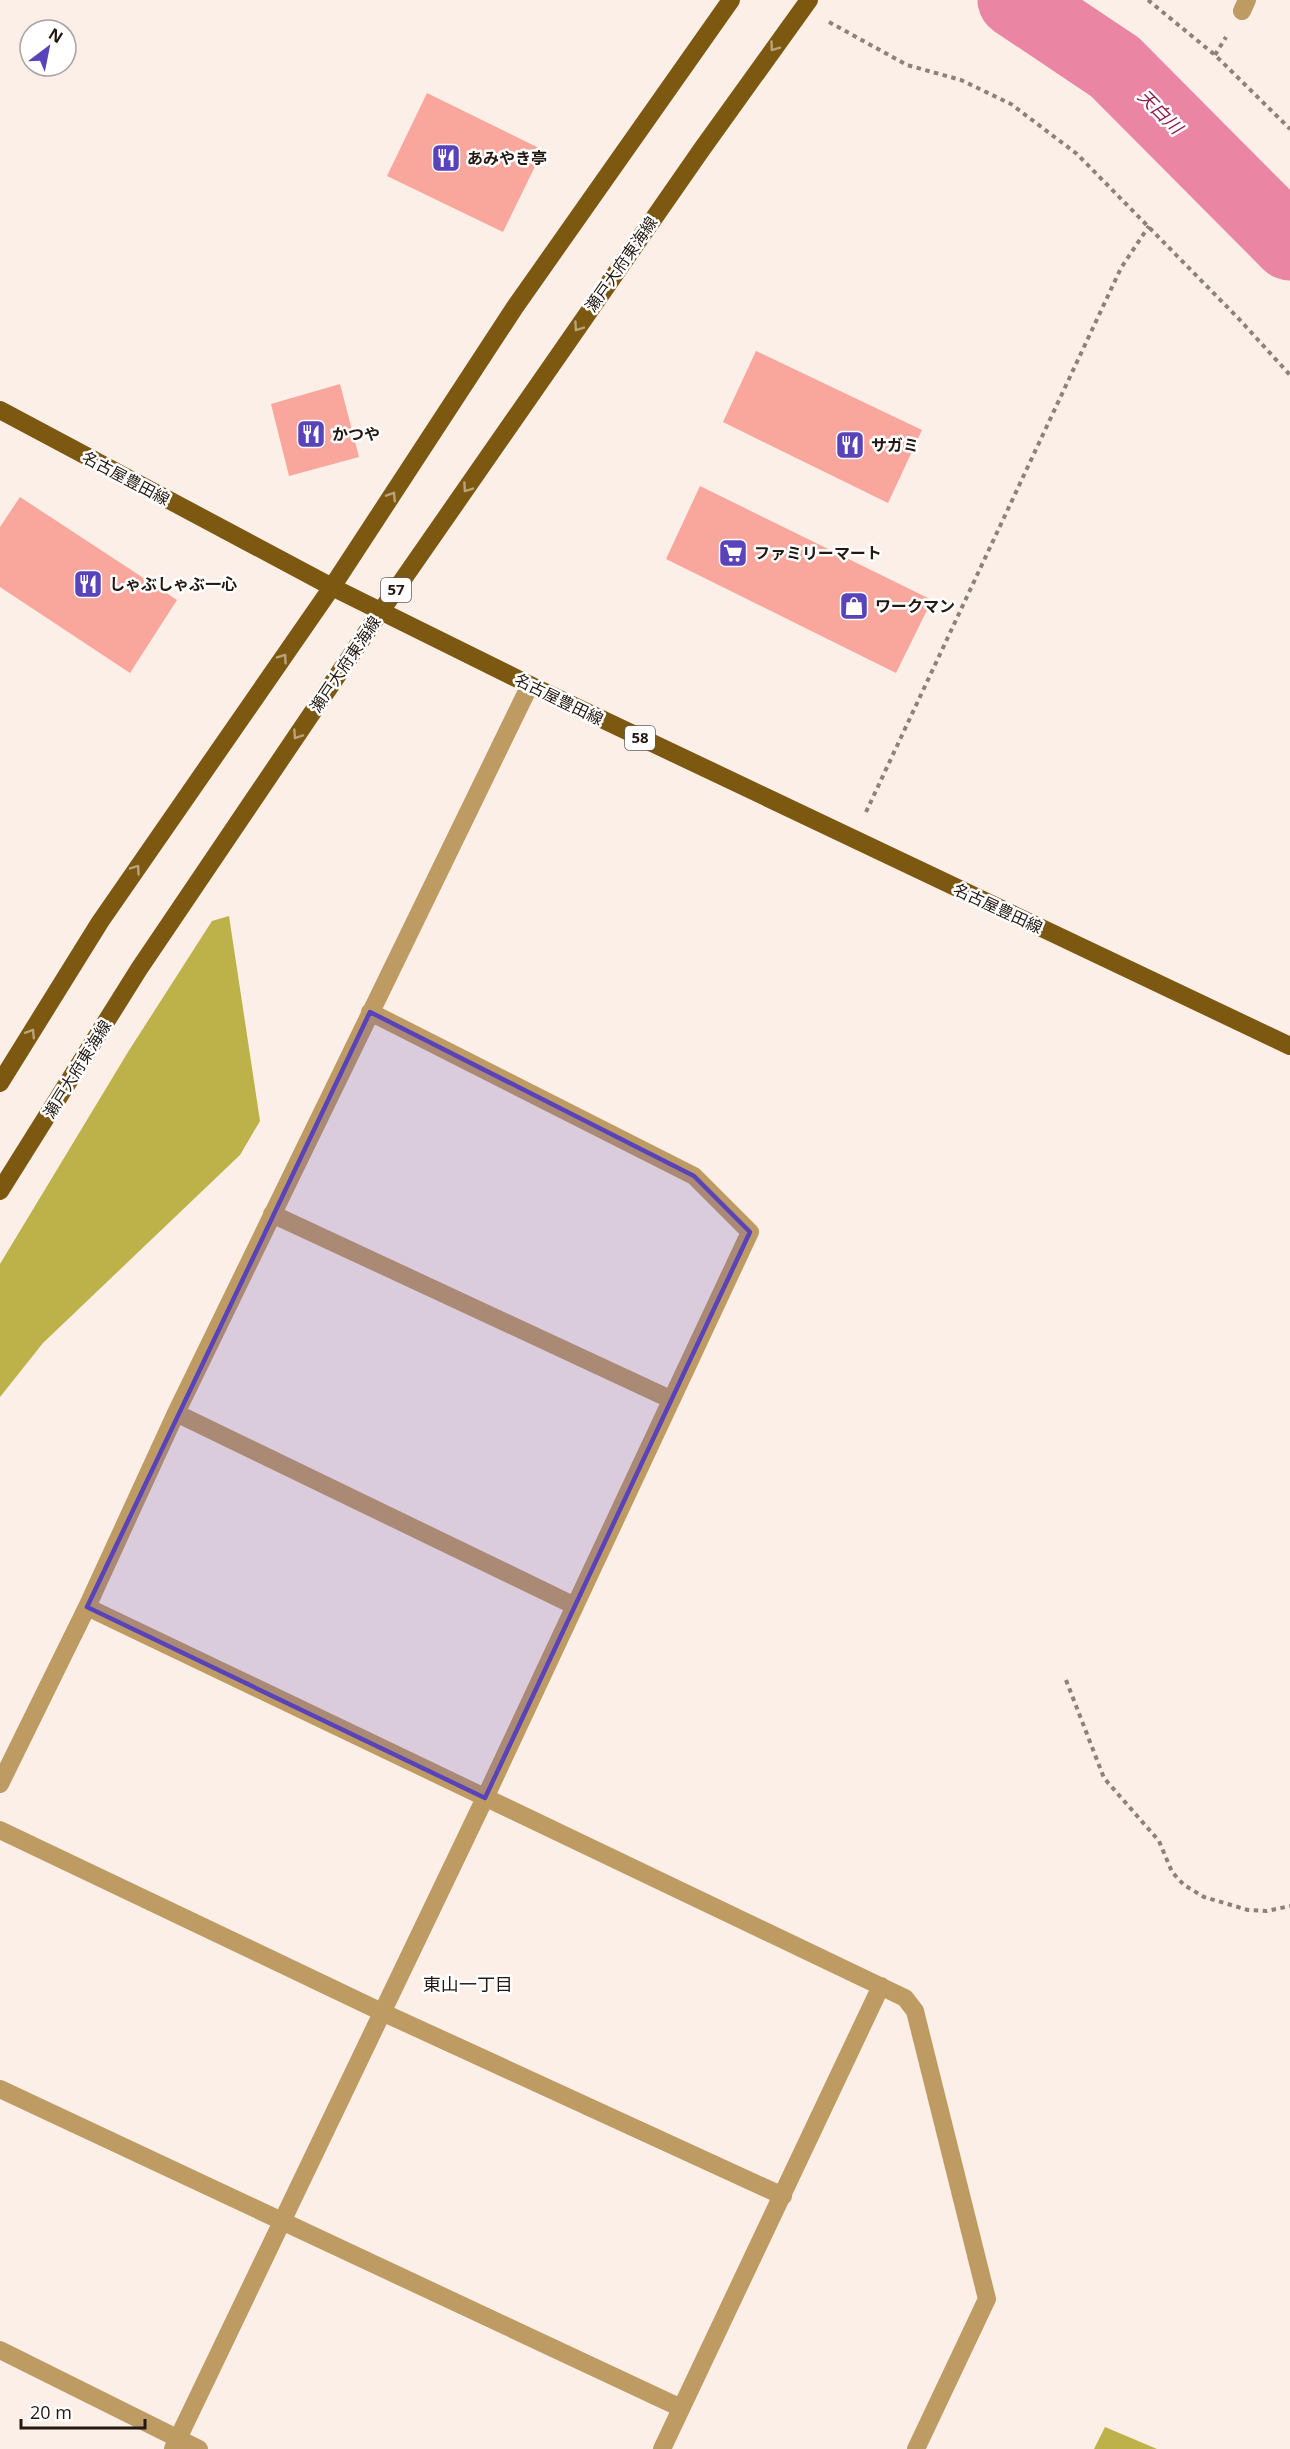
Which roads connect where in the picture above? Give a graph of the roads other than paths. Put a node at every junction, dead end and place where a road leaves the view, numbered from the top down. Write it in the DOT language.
graph roads {
  1 [pos="730,0"];
  2 [pos="808,0"];
  3 [pos="0,410"];
  4 [pos="332,587"];
  5 [pos="381,611"];
  6 [pos="530,685"];
  7 [pos="370,1012"];
  8 [pos="1290,1046"];
  9 [pos="0,1083"];
  10 [pos="0,1191"];
  11 [pos="272,1214"];
  12 [pos="670,1400"];
  13 [pos="176,1413"];
  14 [pos="575,1606"];
  15 [pos="87,1607"];
  16 [pos="0,1784"];
  17 [pos="485,1797"];
  18 [pos="0,1830"];
  19 [pos="880,1986"];
  20 [pos="382,2012"];
  21 [pos="0,2089"];
  22 [pos="783,2196"];
  23 [pos="282,2221"];
  24 [pos="0,2350"];
  25 [pos="681,2408"];
  26 [pos="176,2444"];
  27 [pos="199,2449"];
  28 [pos="662,2449"];
  29 [pos="916,2449"];
  4 -- 1 [label="main road, one-way"];
  2 -- 5 [label="main road, 瀬戸大府東海線 / 57, one-way"];
  3 -- 4 [label="main road, 名古屋豊田線 / 58"];
  4 -- 5 [label="main road, 名古屋豊田線 / 58"];
  9 -- 4 [label="main road, one-way"];
  5 -- 6 [label="main road, 名古屋豊田線 / 58"];
  5 -- 10 [label="main road, 瀬戸大府東海線 / 57, one-way"];
  6 -- 7 [label="street"];
  6 -- 8 [label="main road, 名古屋豊田線 / 58"];
  7 -- 11 [label="street"];
  7 -- 12 [label="street"];
  11 -- 12 [label="street"];
  11 -- 13 [label="street"];
  12 -- 14 [label="street"];
  13 -- 14 [label="street"];
  13 -- 15 [label="street"];
  14 -- 17 [label="street"];
  15 -- 16 [label="street"];
  15 -- 17 [label="street"];
  17 -- 19 [label="street"];
  17 -- 20 [label="street"];
  18 -- 20 [label="street"];
  19 -- 22 [label="street"];
  19 -- 29 [label="street"];
  20 -- 22 [label="street"];
  20 -- 23 [label="street"];
  21 -- 23 [label="street"];
  22 -- 25 [label="street"];
  23 -- 25 [label="street"];
  23 -- 26 [label="street"];
  24 -- 26 [label="street"];
  25 -- 28 [label="street"];
  26 -- 27 [label="street"];
}
